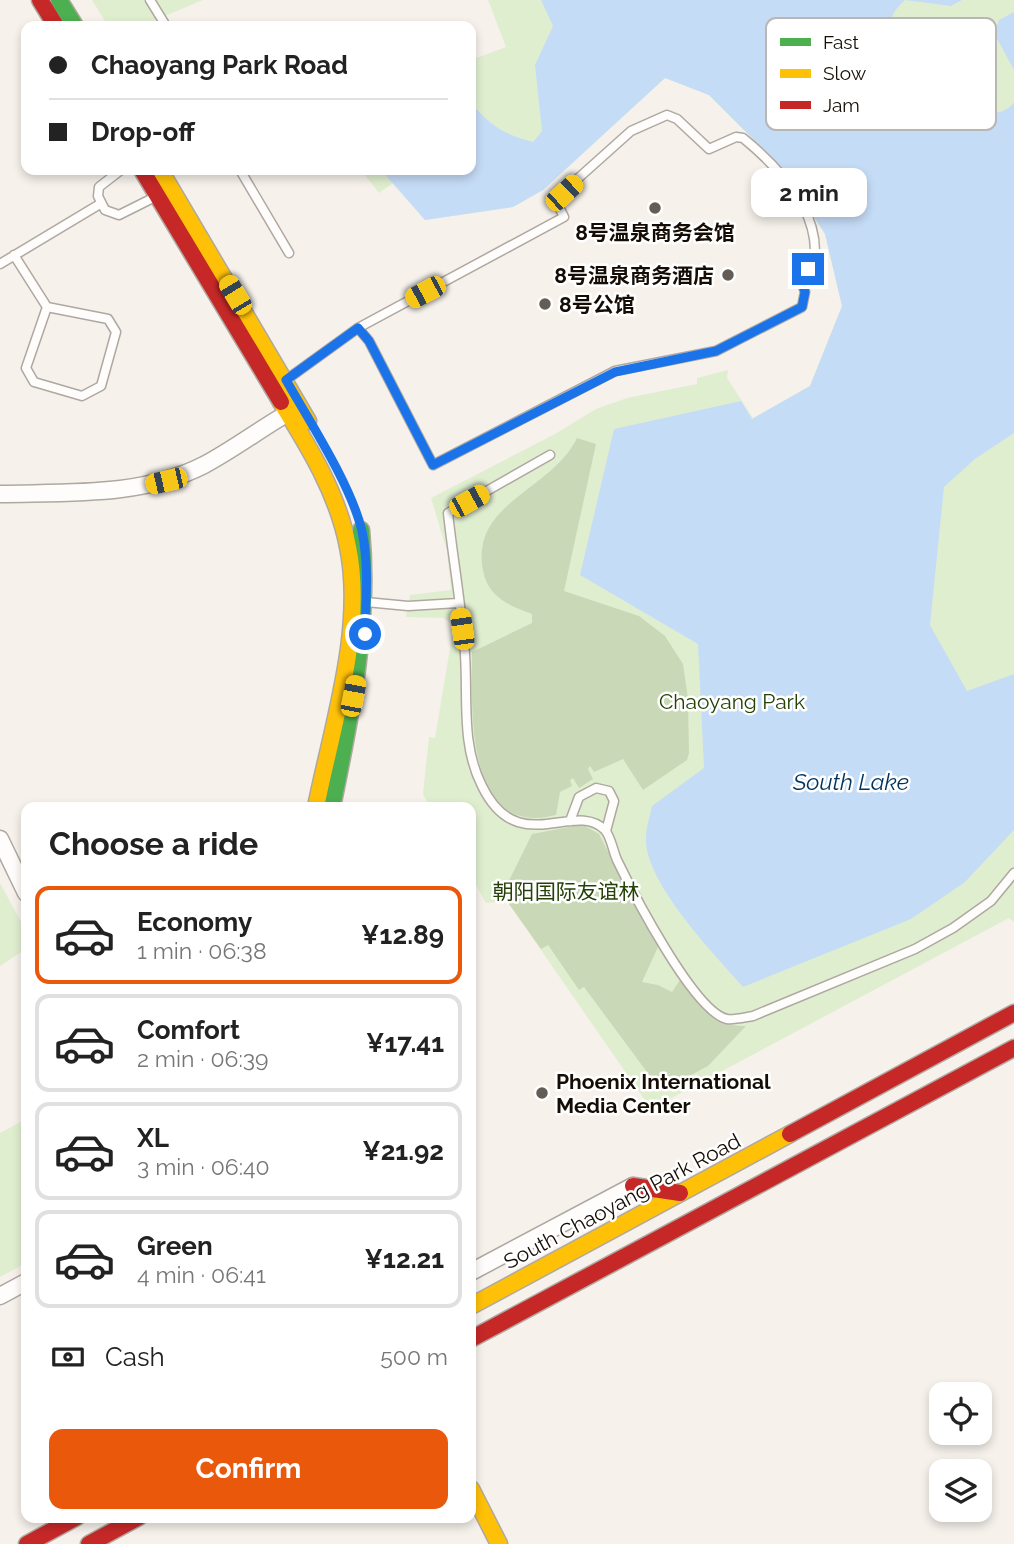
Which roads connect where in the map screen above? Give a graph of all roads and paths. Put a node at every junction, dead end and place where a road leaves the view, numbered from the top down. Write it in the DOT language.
graph roads {
  1 [pos="40,0"];
  2 [pos="59,0"];
  3 [pos="150,0"];
  4 [pos="53,21"];
  5 [pos="72,21"];
  6 [pos="163,21"];
  7 [pos="115,175"];
  8 [pos="145,175"];
  9 [pos="163,175"];
  10 [pos="243,175"];
  11 [pos="157,196"];
  12 [pos="100,204"];
  13 [pos="289,253"];
  14 [pos="14,255"];
  15 [pos="0,264"];
  16 [pos="47,307"];
  17 [pos="358,328"];
  18 [pos="286,380"];
  19 [pos="294,410"];
  20 [pos="550,455"];
  21 [pos="0,494"];
  22 [pos="366,602"];
  23 [pos="458,603"];
  24 [pos="317,802"];
  25 [pos="333,802"];
  26 [pos="570,821"];
  27 [pos="606,831"];
  28 [pos="0,839"];
  29 [pos="1014,873"];
  30 [pos="21,882"];
  31 [pos="1014,1013"];
  32 [pos="1014,1048"];
  33 [pos="633,1186"];
  34 [pos="680,1193"];
  35 [pos="476,1269"];
  36 [pos="21,1285"];
  37 [pos="0,1296"];
  38 [pos="476,1303"];
  39 [pos="476,1336"];
  40 [pos="476,1499"];
  41 [pos="66,1523"];
  42 [pos="128,1523"];
  43 [pos="27,1544"];
  44 [pos="89,1544"];
  45 [pos="499,1544"];
  1 -- 4 [label="main road"];
  2 -- 5 [label="main road"];
  3 -- 6 [label="lane"];
  7 -- 12 [label="lane"];
  8 -- 11 [label="main road"];
  9 -- 18 [label="main road"];
  10 -- 13 [label="lane"];
  11 -- 12 [label="lane"];
  11 -- 19 [label="main road"];
  12 -- 14 [label="lane"];
  14 -- 15 [label="lane"];
  14 -- 16 [label="lane"];
  16 -- 16 [label="lane"];
  17 -- 17 [label="lane"];
  17 -- 18 [label="lane"];
  18 -- 19 [label="main road"];
  19 -- 21 [label="street"];
  19 -- 22 [label="main road"];
  19 -- 24 [label="main road"];
  20 -- 23 [label="lane"];
  22 -- 23 [label="lane"];
  22 -- 25 [label="main road"];
  23 -- 26 [label="lane"];
  26 -- 27 [label="lane"];
  26 -- 27 [label="lane"];
  27 -- 29 [label="lane"];
  28 -- 30 [label="street"];
  31 -- 34 [label="main road, South Chaoyang Park Road"];
  32 -- 39 [label="main road"];
  33 -- 34 [label="main road"];
  33 -- 35 [label="street"];
  34 -- 38 [label="main road, South Chaoyang Park Road"];
  36 -- 37 [label="street"];
  40 -- 45 [label="main road"];
  41 -- 43 [label="main road"];
  42 -- 44 [label="main road"];
}
